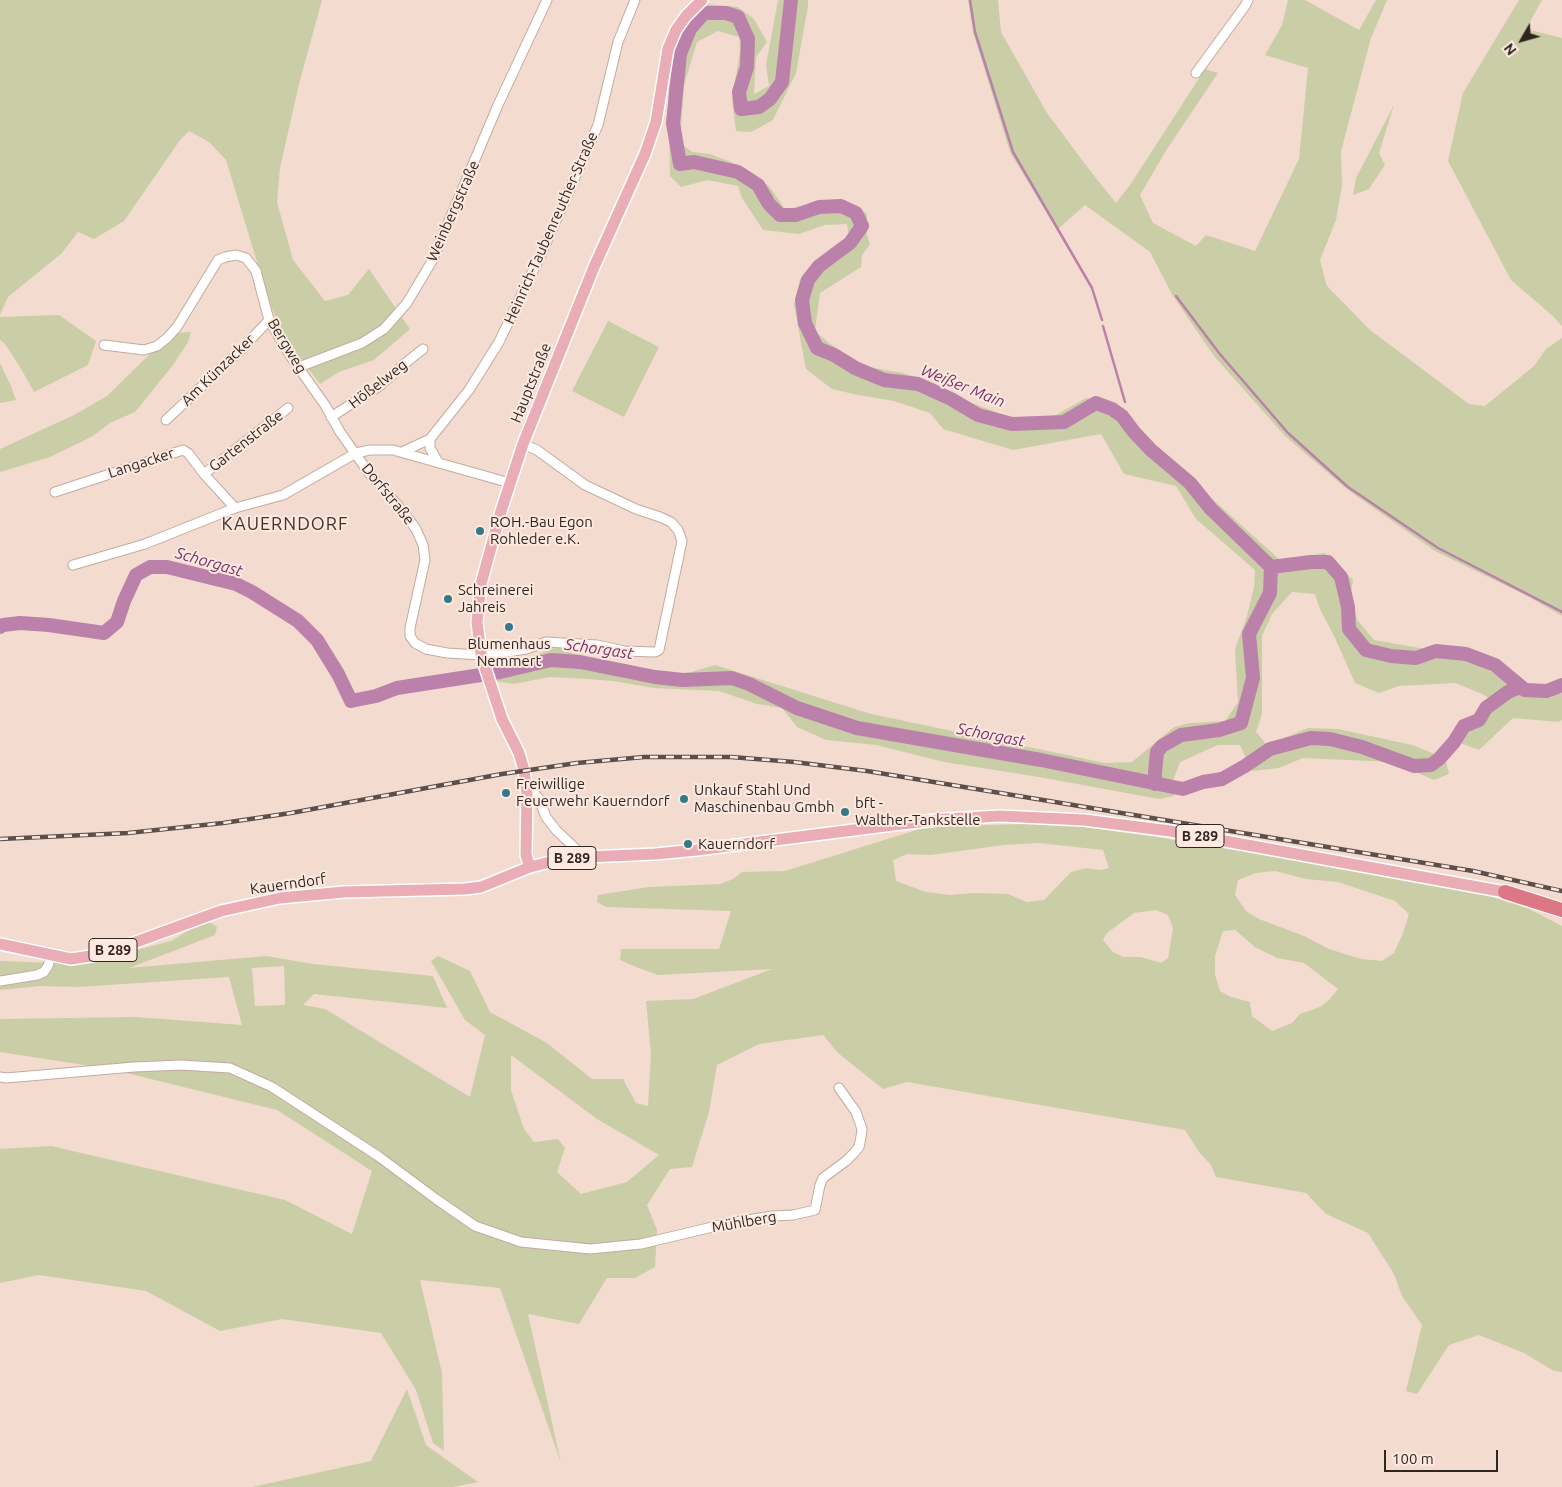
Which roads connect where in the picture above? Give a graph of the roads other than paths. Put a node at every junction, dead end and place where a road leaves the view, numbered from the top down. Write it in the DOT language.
graph roads {
  1 [pos="547,0"];
  2 [pos="635,0"];
  3 [pos="702,0"];
  4 [pos="1248,0"];
  5 [pos="1196,73"];
  6 [pos="269,320"];
  7 [pos="104,345"];
  8 [pos="423,349"];
  9 [pos="299,367"];
  10 [pos="288,408"];
  11 [pos="331,417"];
  12 [pos="166,420"];
  13 [pos="430,439"];
  14 [pos="523,444"];
  15 [pos="402,452"];
  16 [pos="356,454"];
  17 [pos="438,462"];
  18 [pos="204,474"];
  19 [pos="510,483"];
  20 [pos="54,492"];
  21 [pos="235,508"];
  22 [pos="73,565"];
  23 [pos="482,660"];
  24 [pos="527,793"];
  25 [pos="579,857"];
  26 [pos="530,867"];
  27 [pos="1504,892"];
  28 [pos="1562,910"];
  29 [pos="0,944"];
  30 [pos="52,955"];
  31 [pos="0,981"];
  32 [pos="0,1077"];
  33 [pos="839,1088"];
  1 -- 9 [label="street, Weinbergstraße"];
  2 -- 13 [label="street, Heinrich-Taubenreuther-Straße"];
  3 -- 14 [label="main road, Hauptstraße"];
  4 -- 5 [label="street"];
  6 -- 7 [label="street, Bergweg"];
  6 -- 9 [label="street, Bergweg"];
  6 -- 12 [label="street, Am Künzacker"];
  8 -- 11 [label="street, Hößelweg"];
  9 -- 11 [label="street, Bergweg"];
  10 -- 18 [label="street, Gartenstraße"];
  11 -- 16 [label="street, Bergweg"];
  13 -- 15 [label="street, Heinrich-Taubenreuther-Straße"];
  13 -- 17 [label="street"];
  14 -- 19 [label="main road, Hauptstraße"];
  14 -- 23 [label="street"];
  15 -- 16 [label="street"];
  15 -- 17 [label="street"];
  16 -- 21 [label="street"];
  16 -- 23 [label="street, Dorfstraße"];
  17 -- 19 [label="street"];
  18 -- 20 [label="street, Langacker"];
  18 -- 21 [label="street, Langacker"];
  19 -- 23 [label="main road, Hauptstraße"];
  21 -- 22 [label="street"];
  23 -- 24 [label="main road, Hauptstraße"];
  24 -- 25 [label="street"];
  24 -- 26 [label="main road, Hauptstraße"];
  25 -- 26 [label="main road, Kauerndorf / B 289"];
  25 -- 27 [label="main road, Kauerndorf / B 289"];
  26 -- 30 [label="main road, Kauerndorf / B 289"];
  27 -- 28 [label="highway, B 289"];
  29 -- 30 [label="main road, B 289"];
  30 -- 31 [label="street"];
  32 -- 33 [label="street, Mühlberg"];
}
